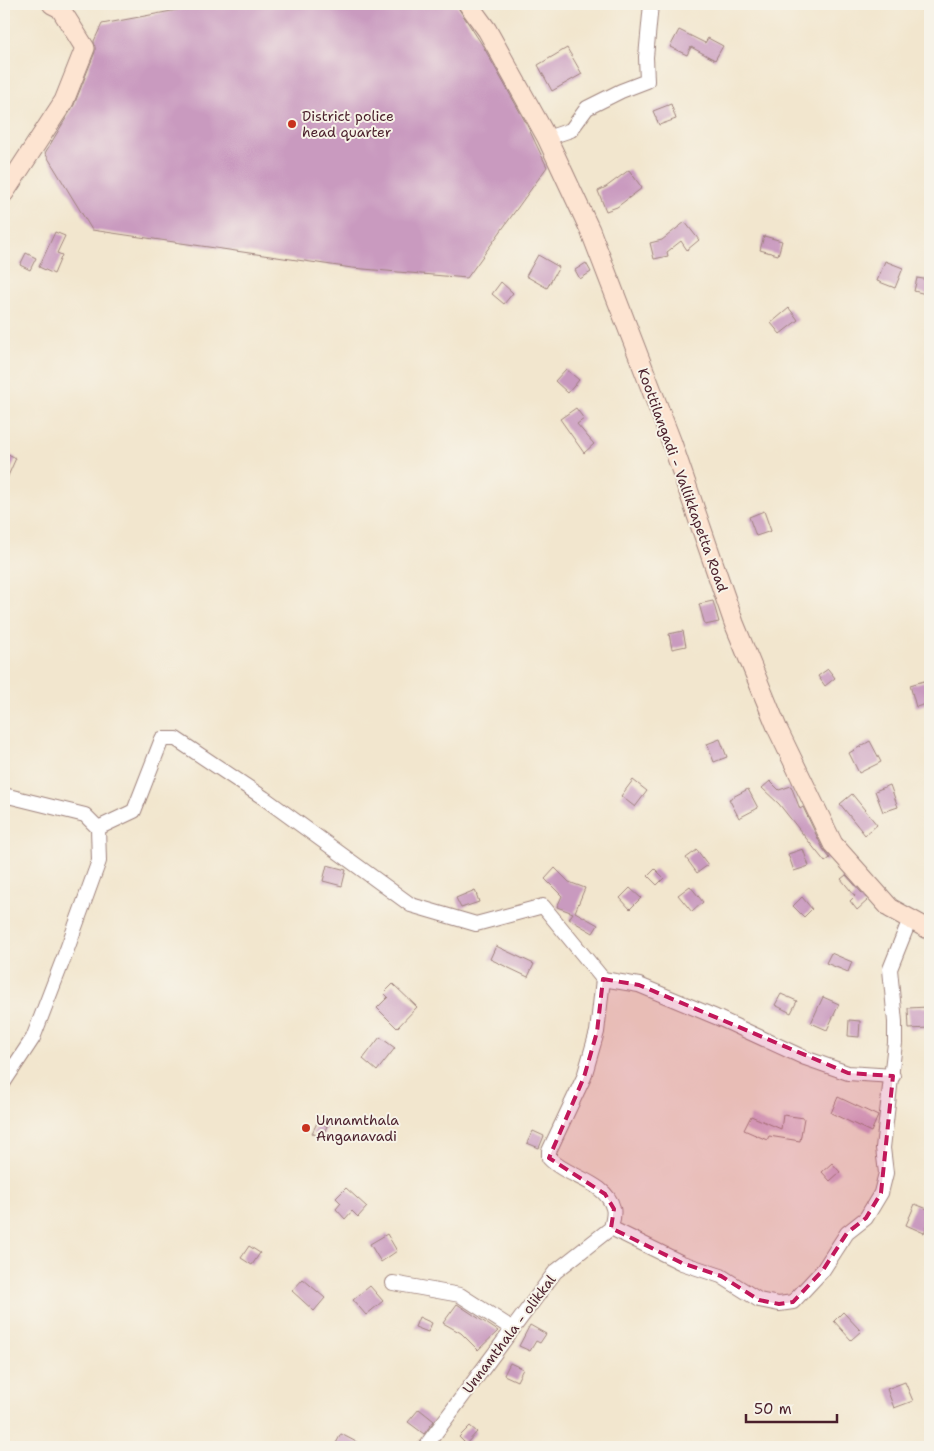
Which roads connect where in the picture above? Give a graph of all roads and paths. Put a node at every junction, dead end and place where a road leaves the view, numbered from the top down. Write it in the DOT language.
graph roads {
  1 [pos="52,4"];
  2 [pos="468,4"];
  3 [pos="651,4"];
  4 [pos="926,4"];
  5 [pos="930,5"];
  6 [pos="547,138"];
  7 [pos="4,193"];
  8 [pos="4,795"];
  9 [pos="98,828"];
  10 [pos="910,919"];
  11 [pos="930,930"];
  12 [pos="603,980"];
  13 [pos="893,1076"];
  14 [pos="4,1082"];
  15 [pos="611,1228"];
  16 [pos="393,1283"];
  17 [pos="513,1329"];
  18 [pos="425,1447"];
  1 -- 7 [label="main road"];
  2 -- 6 [label="main road, Koottilangadi - Vallikkapetta Road"];
  3 -- 6 [label="street"];
  4 -- 5 [label="street"];
  6 -- 10 [label="main road, Koottilangadi - Vallikkapetta Road"];
  8 -- 9 [label="street"];
  9 -- 12 [label="street"];
  9 -- 14 [label="street"];
  10 -- 11 [label="main road, Koottilangadi - Vallikkapetta Road"];
  10 -- 13 [label="street"];
  12 -- 13 [label="street"];
  12 -- 15 [label="street"];
  13 -- 15 [label="street"];
  15 -- 17 [label="street, Unnamthala - olikkal"];
  16 -- 17 [label="street"];
  17 -- 18 [label="street, Unnamthala - olikkal"];
}
